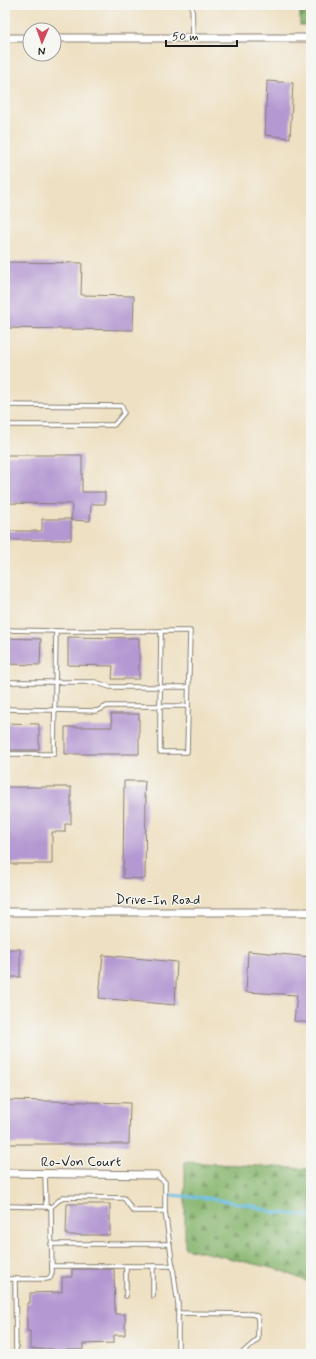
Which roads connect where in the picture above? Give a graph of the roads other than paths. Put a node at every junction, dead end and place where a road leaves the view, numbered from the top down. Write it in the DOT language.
graph roads {
  1 [pos="192,5"];
  2 [pos="5,38"];
  3 [pos="22,38"];
  4 [pos="62,38"];
  5 [pos="193,38"];
  6 [pos="311,38"];
  7 [pos="5,405"];
  8 [pos="5,425"];
  9 [pos="5,630"];
  10 [pos="56,631"];
  11 [pos="161,631"];
  12 [pos="5,682"];
  13 [pos="55,682"];
  14 [pos="160,687"];
  15 [pos="188,687"];
  16 [pos="160,706"];
  17 [pos="188,706"];
  18 [pos="5,709"];
  19 [pos="54,710"];
  20 [pos="5,754"];
  21 [pos="5,912"];
  22 [pos="311,912"];
  23 [pos="5,1173"];
  24 [pos="45,1174"];
  25 [pos="156,1175"];
  26 [pos="5,1206"];
  27 [pos="46,1207"];
  28 [pos="51,1207"];
  29 [pos="165,1211"];
  30 [pos="51,1244"];
  31 [pos="170,1244"];
  32 [pos="52,1266"];
  33 [pos="126,1266"];
  34 [pos="153,1266"];
  35 [pos="173,1266"];
  36 [pos="5,1279"];
  37 [pos="15,1279"];
  38 [pos="126,1296"];
  39 [pos="152,1296"];
  40 [pos="178,1313"];
  41 [pos="16,1354"];
  42 [pos="178,1354"];
  43 [pos="241,1354"];
  1 -- 5 [label="lane"];
  2 -- 3 [label="street"];
  4 -- 5 [label="street"];
  5 -- 6 [label="street"];
  7 -- 8 [label="lane"];
  9 -- 10 [label="lane"];
  10 -- 11 [label="lane"];
  10 -- 13 [label="lane"];
  11 -- 14 [label="lane"];
  11 -- 15 [label="lane"];
  12 -- 13 [label="lane"];
  13 -- 14 [label="lane"];
  13 -- 19 [label="lane"];
  14 -- 15 [label="lane"];
  14 -- 16 [label="lane"];
  15 -- 17 [label="lane"];
  16 -- 17 [label="lane"];
  16 -- 17 [label="lane"];
  16 -- 19 [label="lane"];
  18 -- 19 [label="lane"];
  19 -- 20 [label="lane"];
  21 -- 22 [label="street, Drive-In Road"];
  23 -- 24 [label="street, Ro-Von Court"];
  24 -- 25 [label="street, Ro-Von Court"];
  24 -- 27 [label="lane"];
  25 -- 29 [label="lane"];
  26 -- 27 [label="lane"];
  27 -- 28 [label="lane"];
  28 -- 29 [label="lane"];
  28 -- 30 [label="lane"];
  29 -- 31 [label="lane"];
  30 -- 31 [label="lane"];
  30 -- 32 [label="lane"];
  31 -- 35 [label="lane"];
  32 -- 33 [label="lane"];
  32 -- 37 [label="lane"];
  33 -- 34 [label="lane"];
  33 -- 38 [label="lane"];
  34 -- 35 [label="lane"];
  34 -- 39 [label="lane"];
  35 -- 40 [label="lane"];
  36 -- 37 [label="lane"];
  37 -- 41 [label="lane"];
  40 -- 42 [label="lane"];
  40 -- 43 [label="lane"];
}
